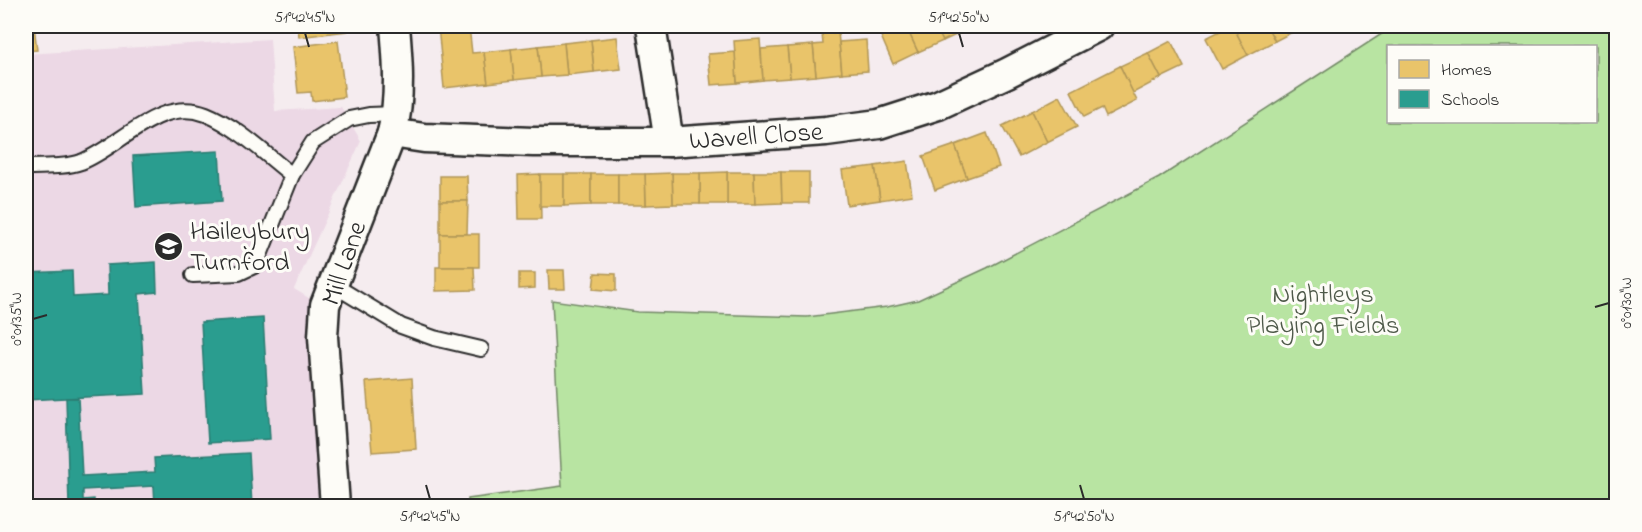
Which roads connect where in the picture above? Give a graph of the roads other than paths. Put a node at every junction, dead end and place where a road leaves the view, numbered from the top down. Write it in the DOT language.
graph roads {
  1 [pos="395,26"];
  2 [pos="651,26"];
  3 [pos="1099,26"];
  4 [pos="394,124"];
  5 [pos="669,142"];
  6 [pos="26,167"];
  7 [pos="292,175"];
  8 [pos="193,275"];
  9 [pos="332,284"];
  10 [pos="481,350"];
  11 [pos="336,507"];
  1 -- 4 [label="street, Mill Lane"];
  2 -- 5 [label="street"];
  3 -- 5 [label="street, Wavell Close"];
  4 -- 5 [label="street, Wavell Close"];
  4 -- 7 [label="lane"];
  4 -- 9 [label="street, Mill Lane"];
  6 -- 7 [label="lane"];
  7 -- 8 [label="lane"];
  9 -- 10 [label="lane"];
  9 -- 11 [label="street, Mill Lane"];
}
